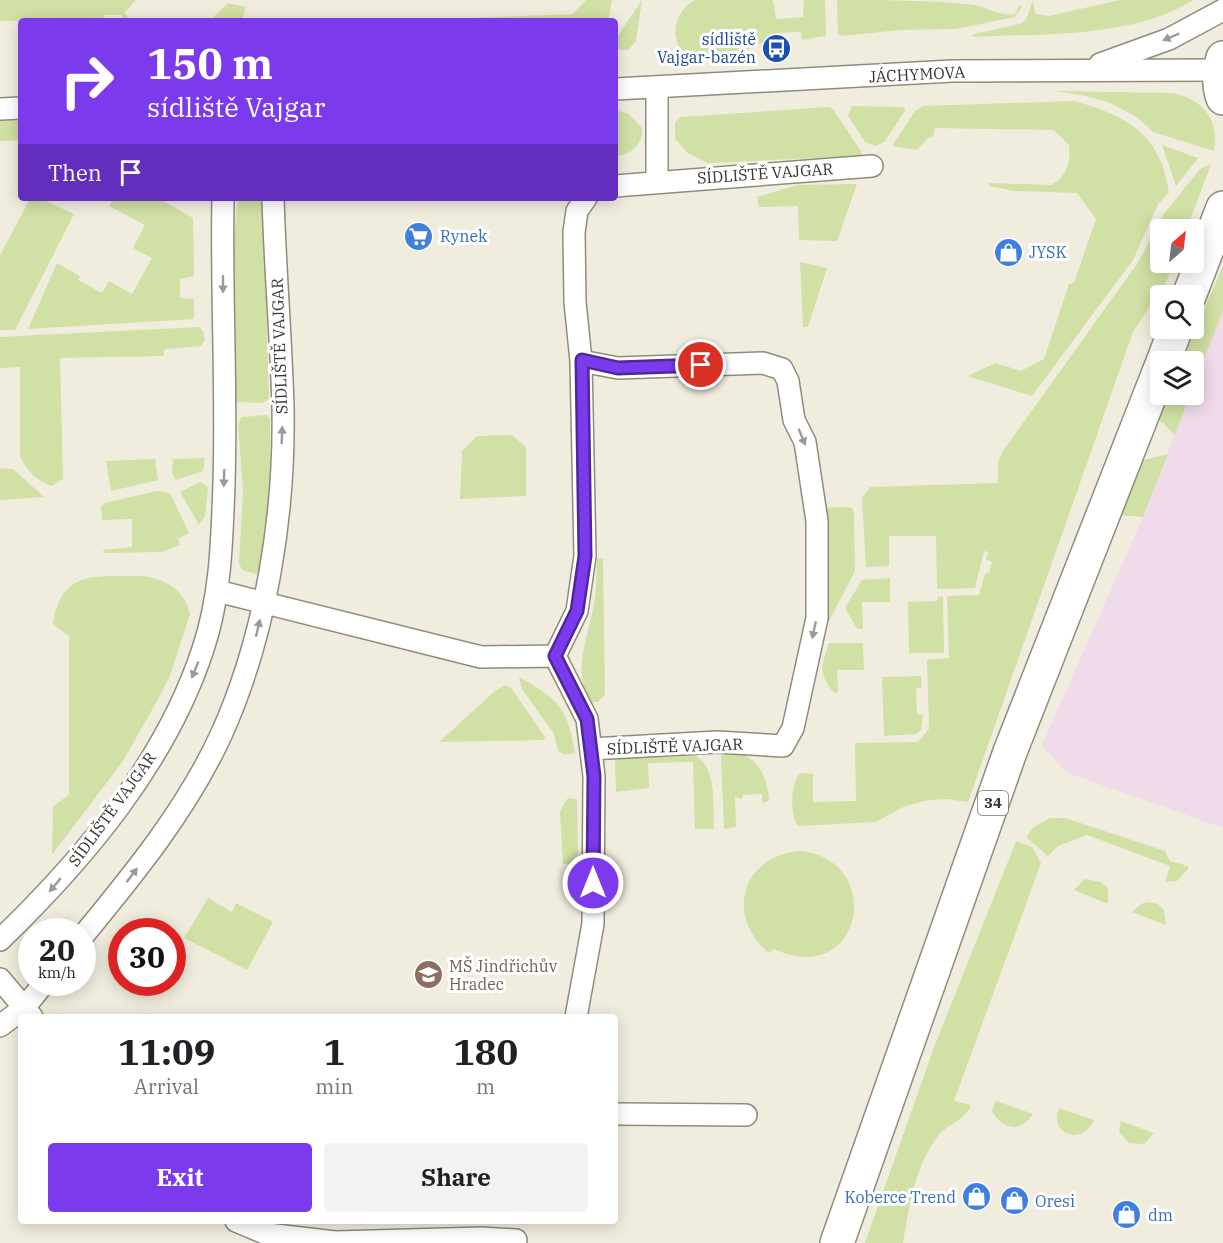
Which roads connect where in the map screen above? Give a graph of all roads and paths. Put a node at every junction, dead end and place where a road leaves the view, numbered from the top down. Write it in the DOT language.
graph roads {
  1 [pos="1223,10"];
  2 [pos="1087,69"];
  3 [pos="1222,75"];
  4 [pos="657,88"];
  5 [pos="618,89"];
  6 [pos="18,108"];
  7 [pos="0,109"];
  8 [pos="872,166"];
  9 [pos="657,181"];
  10 [pos="618,186"];
  11 [pos="223,201"];
  12 [pos="273,201"];
  13 [pos="584,201"];
  14 [pos="1223,208"];
  15 [pos="1193,285"];
  16 [pos="582,360"];
  17 [pos="1150,395"];
  18 [pos="217,591"];
  19 [pos="264,602"];
  20 [pos="555,656"];
  21 [pos="591,749"];
  22 [pos="96,919"];
  23 [pos="0,940"];
  24 [pos="0,979"];
  25 [pos="37,996"];
  26 [pos="28,1012"];
  27 [pos="577,1014"];
  28 [pos="18,1017"];
  29 [pos="0,1026"];
  30 [pos="618,1114"];
  31 [pos="746,1115"];
  32 [pos="243,1224"];
  33 [pos="517,1235"];
  34 [pos="837,1243"];
  1 -- 2 [label="street, one-way"];
  2 -- 3 [label="street, JÁCHYMOVA"];
  2 -- 4 [label="street, JÁCHYMOVA"];
  4 -- 5 [label="street, JÁCHYMOVA"];
  4 -- 9 [label="street"];
  6 -- 7 [label="street"];
  8 -- 9 [label="street, SÍDLIŠTĚ VAJGAR"];
  9 -- 10 [label="street, SÍDLIŠTĚ VAJGAR"];
  11 -- 18 [label="street, SÍDLIŠTĚ VAJGAR, one-way"];
  19 -- 12 [label="street, SÍDLIŠTĚ VAJGAR, one-way"];
  13 -- 16 [label="street"];
  14 -- 15 [label="main road"];
  16 -- 20 [label="street"];
  16 -- 21 [label="street, SÍDLIŠTĚ VAJGAR, one-way"];
  17 -- 34 [label="main road, 34"];
  18 -- 19 [label="street"];
  18 -- 23 [label="street, SÍDLIŠTĚ VAJGAR, one-way"];
  19 -- 20 [label="street"];
  22 -- 19 [label="street, SÍDLIŠTĚ VAJGAR, one-way"];
  20 -- 21 [label="street, SÍDLIŠTĚ VAJGAR"];
  21 -- 27 [label="street, SÍDLIŠTĚ VAJGAR"];
  24 -- 26 [label="street"];
  25 -- 26 [label="street"];
  28 -- 29 [label="street"];
  30 -- 31 [label="street"];
  32 -- 33 [label="street"];
}
